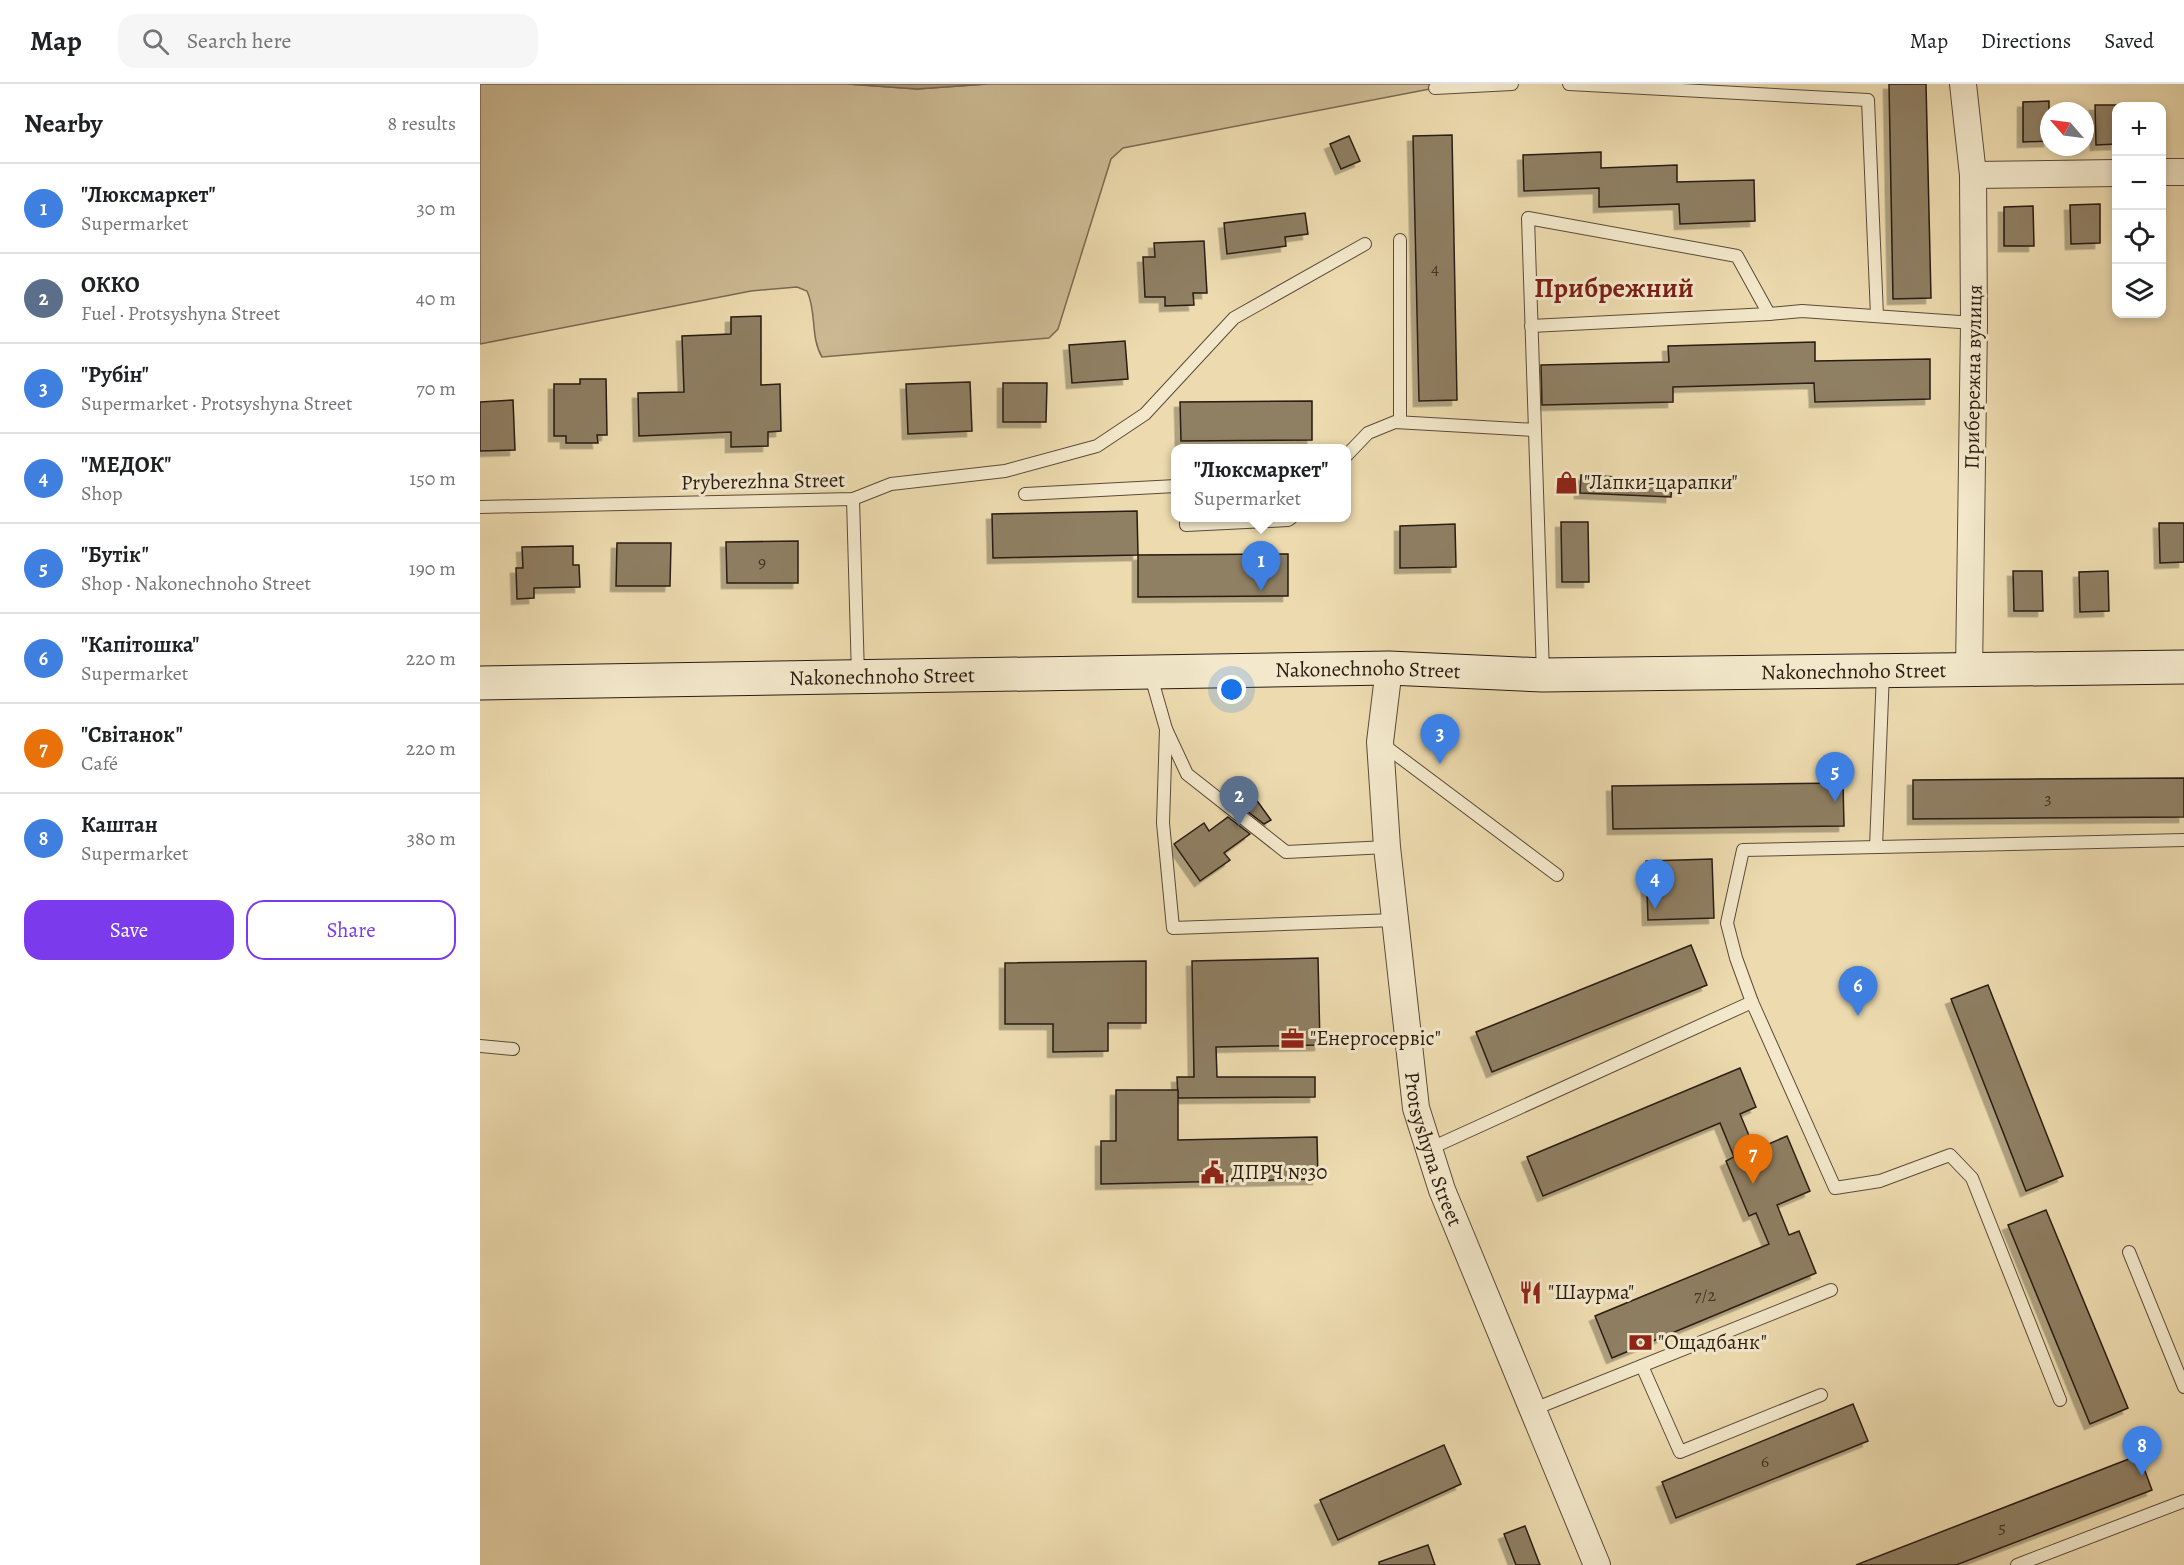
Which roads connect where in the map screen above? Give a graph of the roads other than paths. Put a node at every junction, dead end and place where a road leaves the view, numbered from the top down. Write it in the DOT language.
graph roads {
  1 [pos="1512,84"];
  2 [pos="1569,84"];
  3 [pos="1963,84"];
  4 [pos="1436,88"];
  5 [pos="2166,172"];
  6 [pos="2184,172"];
  7 [pos="2112,173"];
  8 [pos="1973,175"];
  9 [pos="1400,240"];
  10 [pos="1365,244"];
  11 [pos="1769,314"];
  12 [pos="1877,316"];
  13 [pos="1974,323"];
  14 [pos="1531,326"];
  15 [pos="1400,422"];
  16 [pos="1534,430"];
  17 [pos="1351,452"];
  18 [pos="1171,486"];
  19 [pos="1025,494"];
  20 [pos="853,499"];
  21 [pos="480,507"];
  22 [pos="1186,522"];
  23 [pos="1247,522"];
  24 [pos="2184,667"];
  25 [pos="1389,668"];
  26 [pos="1149,671"];
  27 [pos="1883,672"];
  28 [pos="1969,672"];
  29 [pos="1543,675"];
  30 [pos="858,678"];
  31 [pos="480,683"];
  32 [pos="1166,729"];
  33 [pos="1380,742"];
  34 [pos="2184,840"];
  35 [pos="1387,847"];
  36 [pos="1876,847"];
  37 [pos="1557,875"];
  38 [pos="1395,920"];
  39 [pos="1752,1002"];
  40 [pos="480,1046"];
  41 [pos="513,1049"];
  42 [pos="1429,1149"];
  43 [pos="2129,1252"];
  44 [pos="1832,1290"];
  45 [pos="1642,1366"];
  46 [pos="2184,1387"];
  47 [pos="1821,1395"];
  48 [pos="2060,1400"];
  49 [pos="1534,1409"];
  50 [pos="2184,1501"];
  51 [pos="1595,1563"];
  52 [pos="2017,1565"];
  1 -- 4 [label="lane"];
  2 -- 12 [label="lane"];
  3 -- 8 [label="street, Прибережна вулиця"];
  5 -- 6 [label="street"];
  7 -- 8 [label="street"];
  8 -- 13 [label="street, Прибережна вулиця"];
  9 -- 15 [label="lane"];
  10 -- 20 [label="lane, Pryberezhna Street"];
  11 -- 12 [label="lane"];
  11 -- 14 [label="lane"];
  11 -- 14 [label="lane"];
  12 -- 13 [label="lane"];
  13 -- 28 [label="street, Прибережна вулиця"];
  14 -- 16 [label="lane"];
  15 -- 16 [label="lane"];
  15 -- 17 [label="lane"];
  16 -- 29 [label="lane"];
  18 -- 19 [label="lane"];
  20 -- 21 [label="lane, Pryberezhna Street"];
  20 -- 30 [label="lane"];
  22 -- 23 [label="lane"];
  24 -- 28 [label="street, Nakonechnoho Street"];
  25 -- 26 [label="street, Nakonechnoho Street"];
  25 -- 29 [label="street, Nakonechnoho Street"];
  25 -- 33 [label="street, Protsyshyna Street"];
  26 -- 30 [label="street, Nakonechnoho Street"];
  26 -- 32 [label="lane"];
  27 -- 28 [label="street, Nakonechnoho Street"];
  27 -- 29 [label="street, Nakonechnoho Street"];
  27 -- 36 [label="lane"];
  30 -- 31 [label="street, Nakonechnoho Street"];
  32 -- 35 [label="lane"];
  32 -- 38 [label="lane"];
  33 -- 35 [label="street, Protsyshyna Street"];
  33 -- 37 [label="lane"];
  34 -- 36 [label="lane"];
  35 -- 38 [label="street, Protsyshyna Street"];
  36 -- 39 [label="lane"];
  38 -- 42 [label="street, Protsyshyna Street"];
  39 -- 42 [label="lane"];
  39 -- 48 [label="lane"];
  40 -- 41 [label="lane"];
  42 -- 49 [label="street, Protsyshyna Street"];
  43 -- 46 [label="lane"];
  44 -- 45 [label="lane"];
  45 -- 47 [label="lane"];
  45 -- 49 [label="lane"];
  49 -- 51 [label="street, Protsyshyna Street"];
  50 -- 52 [label="lane"];
}
